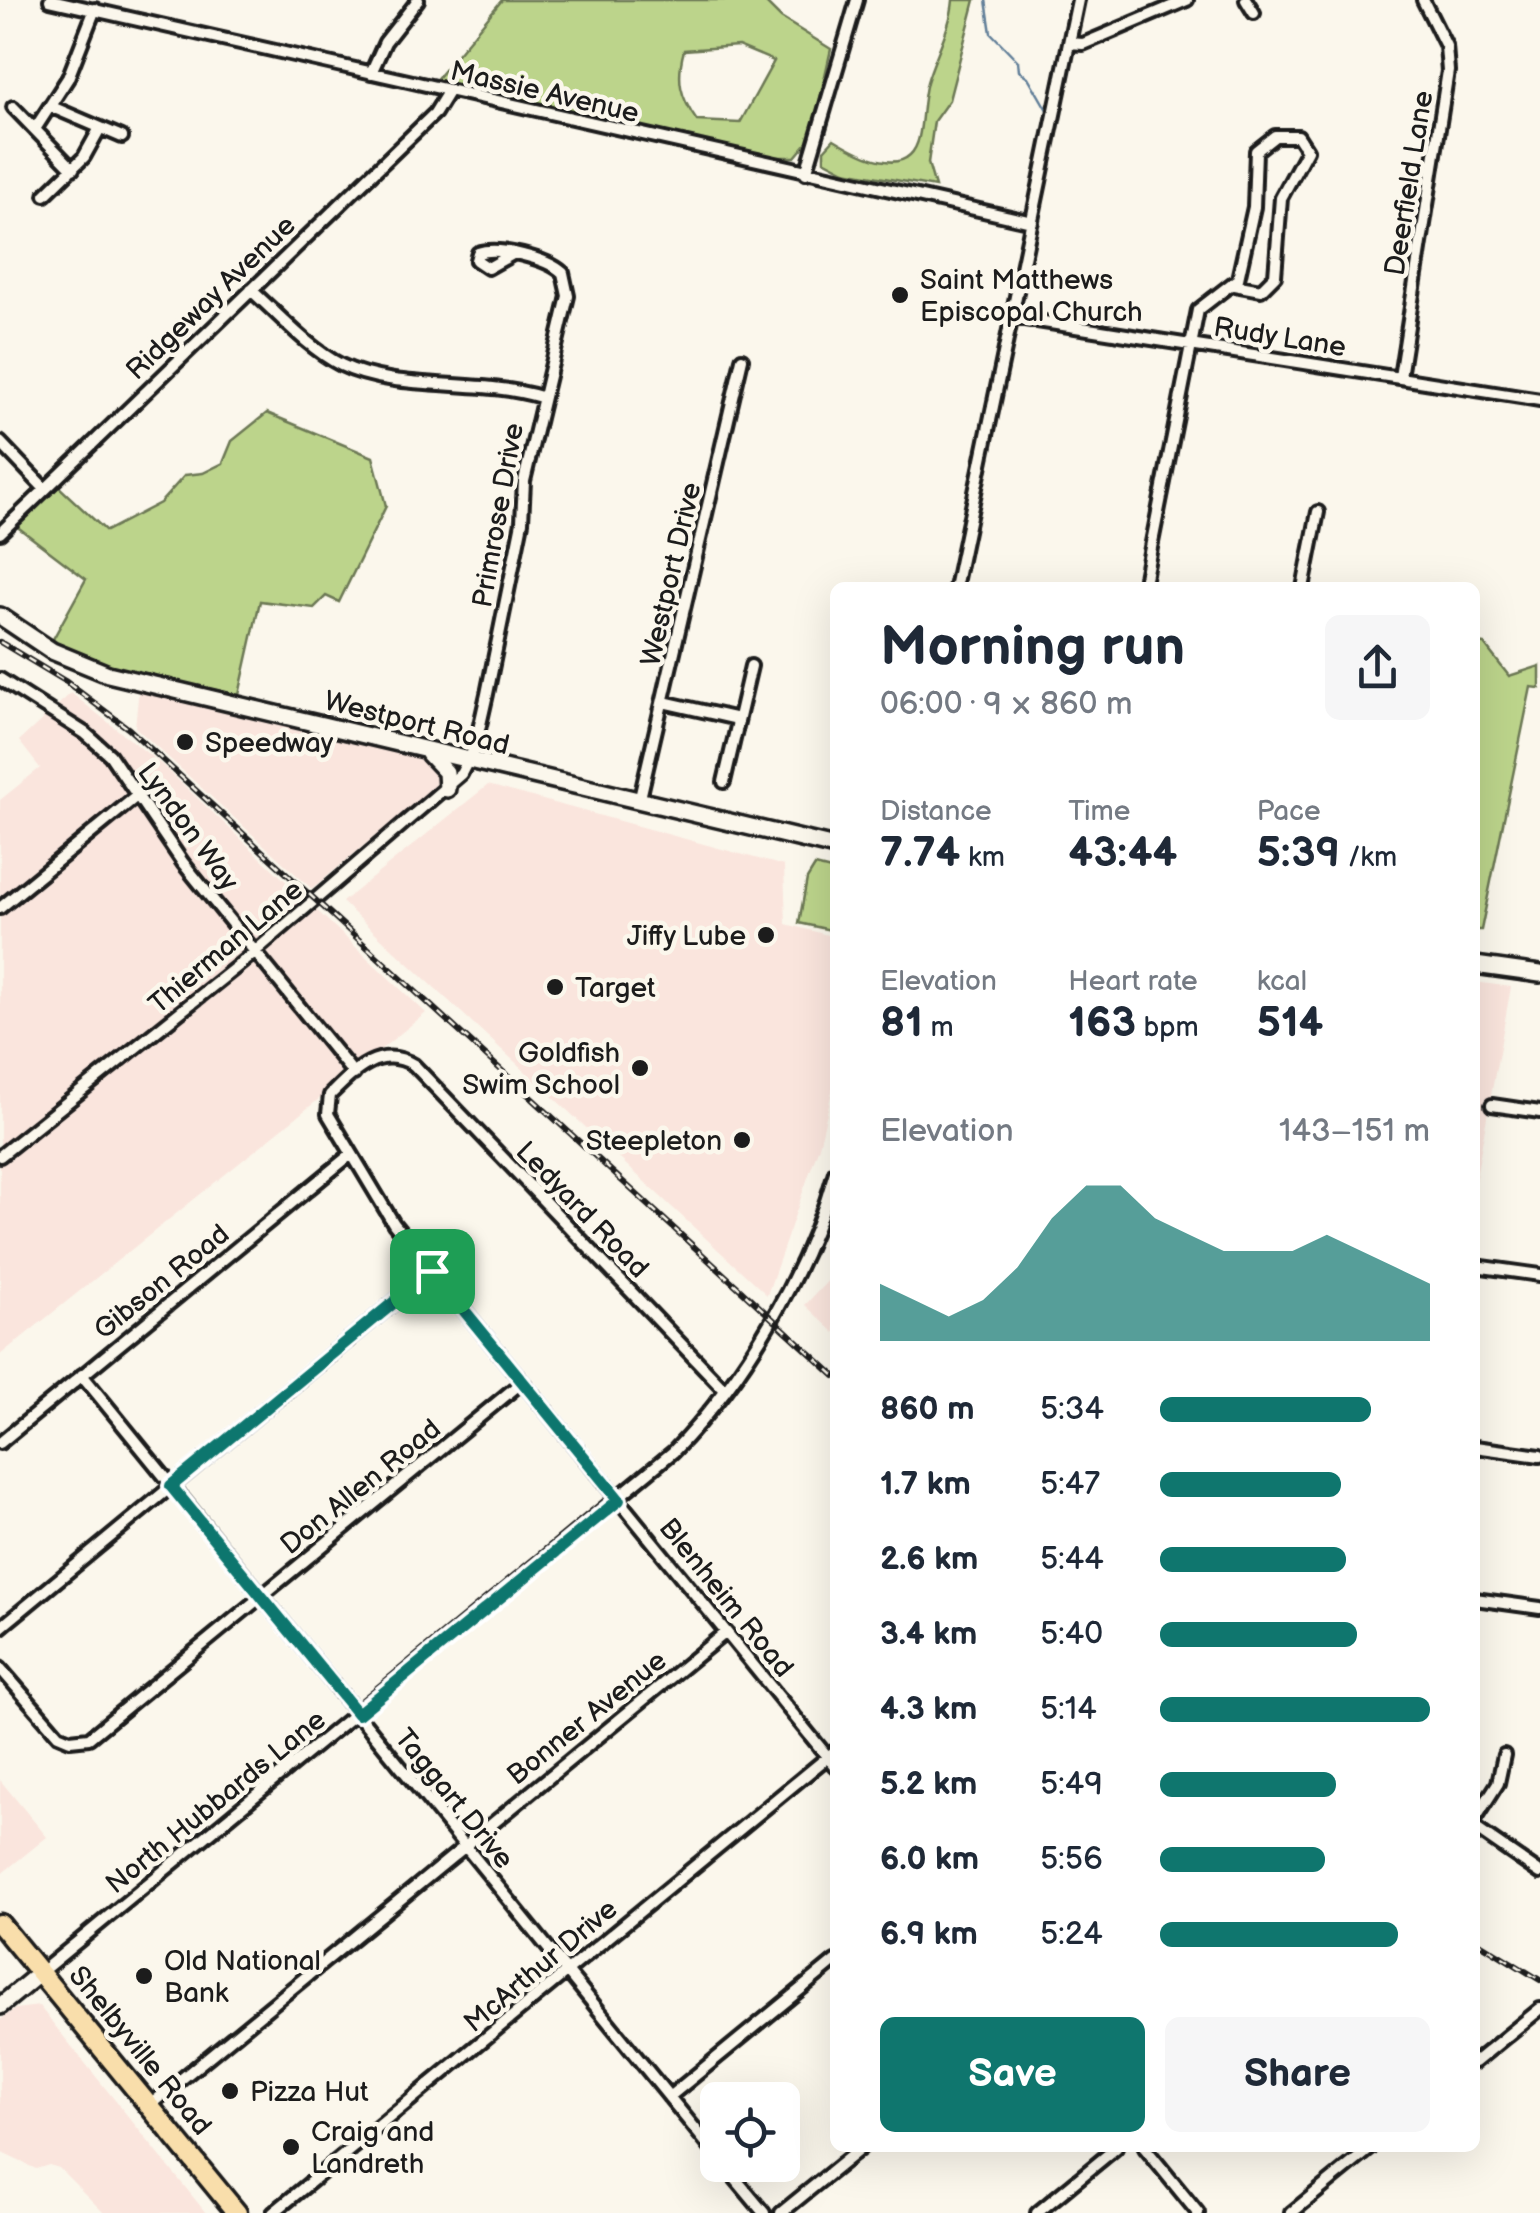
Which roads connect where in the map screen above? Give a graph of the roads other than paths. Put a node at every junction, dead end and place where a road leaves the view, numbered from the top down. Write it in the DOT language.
graph roads {
  1 [pos="51,0"];
  2 [pos="418,0"];
  3 [pos="856,0"];
  4 [pos="1078,0"];
  5 [pos="1187,0"];
  6 [pos="1246,0"];
  7 [pos="1423,0"];
  8 [pos="95,9"];
  9 [pos="1254,13"];
  10 [pos="1069,42"];
  11 [pos="371,73"];
  12 [pos="448,92"];
  13 [pos="14,107"];
  14 [pos="52,107"];
  15 [pos="100,128"];
  16 [pos="35,129"];
  17 [pos="122,137"];
  18 [pos="73,168"];
  19 [pos="806,173"];
  20 [pos="45,195"];
  21 [pos="1032,222"];
  22 [pos="511,255"];
  23 [pos="1234,285"];
  24 [pos="251,290"];
  25 [pos="1012,317"];
  26 [pos="1193,346"];
  27 [pos="742,359"];
  28 [pos="1400,377"];
  29 [pos="542,396"];
  30 [pos="1540,400"];
  31 [pos="0,442"];
  32 [pos="44,488"];
  33 [pos="1318,512"];
  34 [pos="0,533"];
  35 [pos="956,582"];
  36 [pos="1144,582"];
  37 [pos="1303,582"];
  38 [pos="0,616"];
  39 [pos="750,666"];
  40 [pos="1,681"];
  41 [pos="662,702"];
  42 [pos="738,719"];
  43 [pos="426,751"];
  44 [pos="469,761"];
  45 [pos="724,782"];
  46 [pos="447,790"];
  47 [pos="138,795"];
  48 [pos="640,798"];
  49 [pos="830,846"];
  50 [pos="0,908"];
  51 [pos="255,951"];
  52 [pos="1480,966"];
  53 [pos="1540,974"];
  54 [pos="354,1074"];
  55 [pos="1492,1106"];
  56 [pos="1540,1112"];
  57 [pos="350,1155"];
  58 [pos="0,1156"];
  59 [pos="830,1187"];
  60 [pos="1480,1267"];
  61 [pos="432,1271"];
  62 [pos="1540,1274"];
  63 [pos="82,1375"];
  64 [pos="522,1382"];
  65 [pos="725,1390"];
  66 [pos="0,1443"];
  67 [pos="1480,1449"];
  68 [pos="1540,1456"];
  69 [pos="171,1486"];
  70 [pos="619,1500"];
  71 [pos="262,1596"];
  72 [pos="1480,1600"];
  73 [pos="1540,1608"];
  74 [pos="0,1628"];
  75 [pos="726,1632"];
  76 [pos="0,1668"];
  77 [pos="358,1714"];
  78 [pos="1504,1754"];
  79 [pos="830,1756"];
  80 [pos="830,1760"];
  81 [pos="1480,1811"];
  82 [pos="1480,1831"];
  83 [pos="464,1846"];
  84 [pos="1540,1872"];
  85 [pos="0,1924"];
  86 [pos="830,1964"];
  87 [pos="41,1972"];
  88 [pos="567,1972"];
  89 [pos="0,2006"];
  90 [pos="1540,2008"];
  91 [pos="1480,2058"];
  92 [pos="669,2097"];
  93 [pos="150,2105"];
  94 [pos="700,2134"];
  95 [pos="856,2152"];
  96 [pos="1111,2152"];
  97 [pos="1148,2152"];
  98 [pos="1366,2152"];
  99 [pos="738,2182"];
  100 [pos="237,2213"];
  101 [pos="273,2213"];
  102 [pos="764,2213"];
  103 [pos="781,2213"];
  104 [pos="1037,2213"];
  105 [pos="1198,2213"];
  106 [pos="1291,2213"];
  1 -- 8 [label="street, Massie Avenue"];
  2 -- 11 [label="street"];
  3 -- 19 [label="street"];
  4 -- 10 [label="street"];
  5 -- 10 [label="street"];
  6 -- 9 [label="street"];
  7 -- 28 [label="street, Deerfield Lane"];
  8 -- 11 [label="street, Massie Avenue"];
  8 -- 14 [label="street"];
  10 -- 21 [label="street"];
  11 -- 12 [label="street, Massie Avenue"];
  12 -- 19 [label="street, Massie Avenue"];
  12 -- 24 [label="street, Ridgeway Avenue"];
  13 -- 16 [label="street"];
  14 -- 15 [label="street"];
  14 -- 16 [label="street"];
  15 -- 17 [label="street"];
  15 -- 18 [label="street"];
  16 -- 18 [label="street"];
  18 -- 20 [label="street"];
  19 -- 21 [label="street, Massie Avenue"];
  21 -- 25 [label="street"];
  22 -- 29 [label="street, Primrose Drive"];
  23 -- 23 [label="street"];
  23 -- 26 [label="street"];
  24 -- 29 [label="street"];
  24 -- 32 [label="street, Ridgeway Avenue"];
  25 -- 26 [label="street, Rudy Lane"];
  25 -- 35 [label="street"];
  26 -- 28 [label="street, Rudy Lane"];
  26 -- 36 [label="street"];
  27 -- 41 [label="street, Westport Drive"];
  28 -- 30 [label="street, Rudy Lane"];
  29 -- 44 [label="street, Primrose Drive"];
  31 -- 32 [label="street"];
  32 -- 34 [label="street, Ridgeway Avenue"];
  33 -- 37 [label="street"];
  38 -- 43 [label="main road, Westport Road"];
  39 -- 42 [label="street"];
  40 -- 47 [label="street, Lyndon Way"];
  41 -- 42 [label="street"];
  41 -- 48 [label="street, Westport Drive"];
  42 -- 45 [label="street"];
  43 -- 44 [label="main road, Westport Road"];
  43 -- 46 [label="main road"];
  44 -- 46 [label="street, Thierman Lane"];
  44 -- 48 [label="main road, Westport Road"];
  46 -- 51 [label="street, Thierman Lane"];
  47 -- 50 [label="street"];
  47 -- 51 [label="street, Lyndon Way"];
  48 -- 49 [label="main road, Westport Road"];
  51 -- 54 [label="street, Lyndon Way"];
  51 -- 58 [label="street, Thierman Lane"];
  52 -- 53 [label="main road"];
  54 -- 57 [label="street, Blenheim Road"];
  54 -- 65 [label="street, Ledyard Road"];
  55 -- 56 [label="street"];
  57 -- 61 [label="street, Blenheim Road"];
  57 -- 63 [label="street, Gibson Road"];
  59 -- 65 [label="street, North Hubbards Lane"];
  60 -- 62 [label="street"];
  61 -- 64 [label="street, Blenheim Road"];
  61 -- 69 [label="street"];
  63 -- 66 [label="street, Gibson Road"];
  63 -- 69 [label="street, Taggart Drive"];
  64 -- 70 [label="street, Blenheim Road"];
  64 -- 71 [label="street, Don Allen Road"];
  65 -- 70 [label="street, North Hubbards Lane"];
  67 -- 68 [label="street"];
  69 -- 71 [label="street, Taggart Drive"];
  69 -- 74 [label="street"];
  70 -- 75 [label="street, Blenheim Road"];
  70 -- 77 [label="street, North Hubbards Lane"];
  71 -- 76 [label="street, Don Allen Road"];
  71 -- 77 [label="street, Taggart Drive"];
  72 -- 73 [label="street"];
  75 -- 79 [label="street, Blenheim Road"];
  75 -- 83 [label="street, Bonner Avenue"];
  77 -- 83 [label="street, Taggart Drive"];
  77 -- 87 [label="street, North Hubbards Lane"];
  78 -- 81 [label="street"];
  80 -- 88 [label="street, McArthur Drive"];
  82 -- 84 [label="street"];
  83 -- 88 [label="street, Taggart Drive"];
  83 -- 93 [label="street, Bonner Avenue"];
  85 -- 87 [label="main road, Shelbyville Road"];
  86 -- 92 [label="street"];
  87 -- 89 [label="main road"];
  87 -- 93 [label="main road, Shelbyville Road"];
  88 -- 92 [label="street, Taggart Drive"];
  88 -- 101 [label="street, McArthur Drive"];
  90 -- 91 [label="street"];
  92 -- 94 [label="street, Taggart Drive"];
  93 -- 100 [label="main road, Shelbyville Road"];
  95 -- 103 [label="street"];
  96 -- 104 [label="street"];
  97 -- 105 [label="street"];
  98 -- 106 [label="street"];
  99 -- 102 [label="street"];
}
